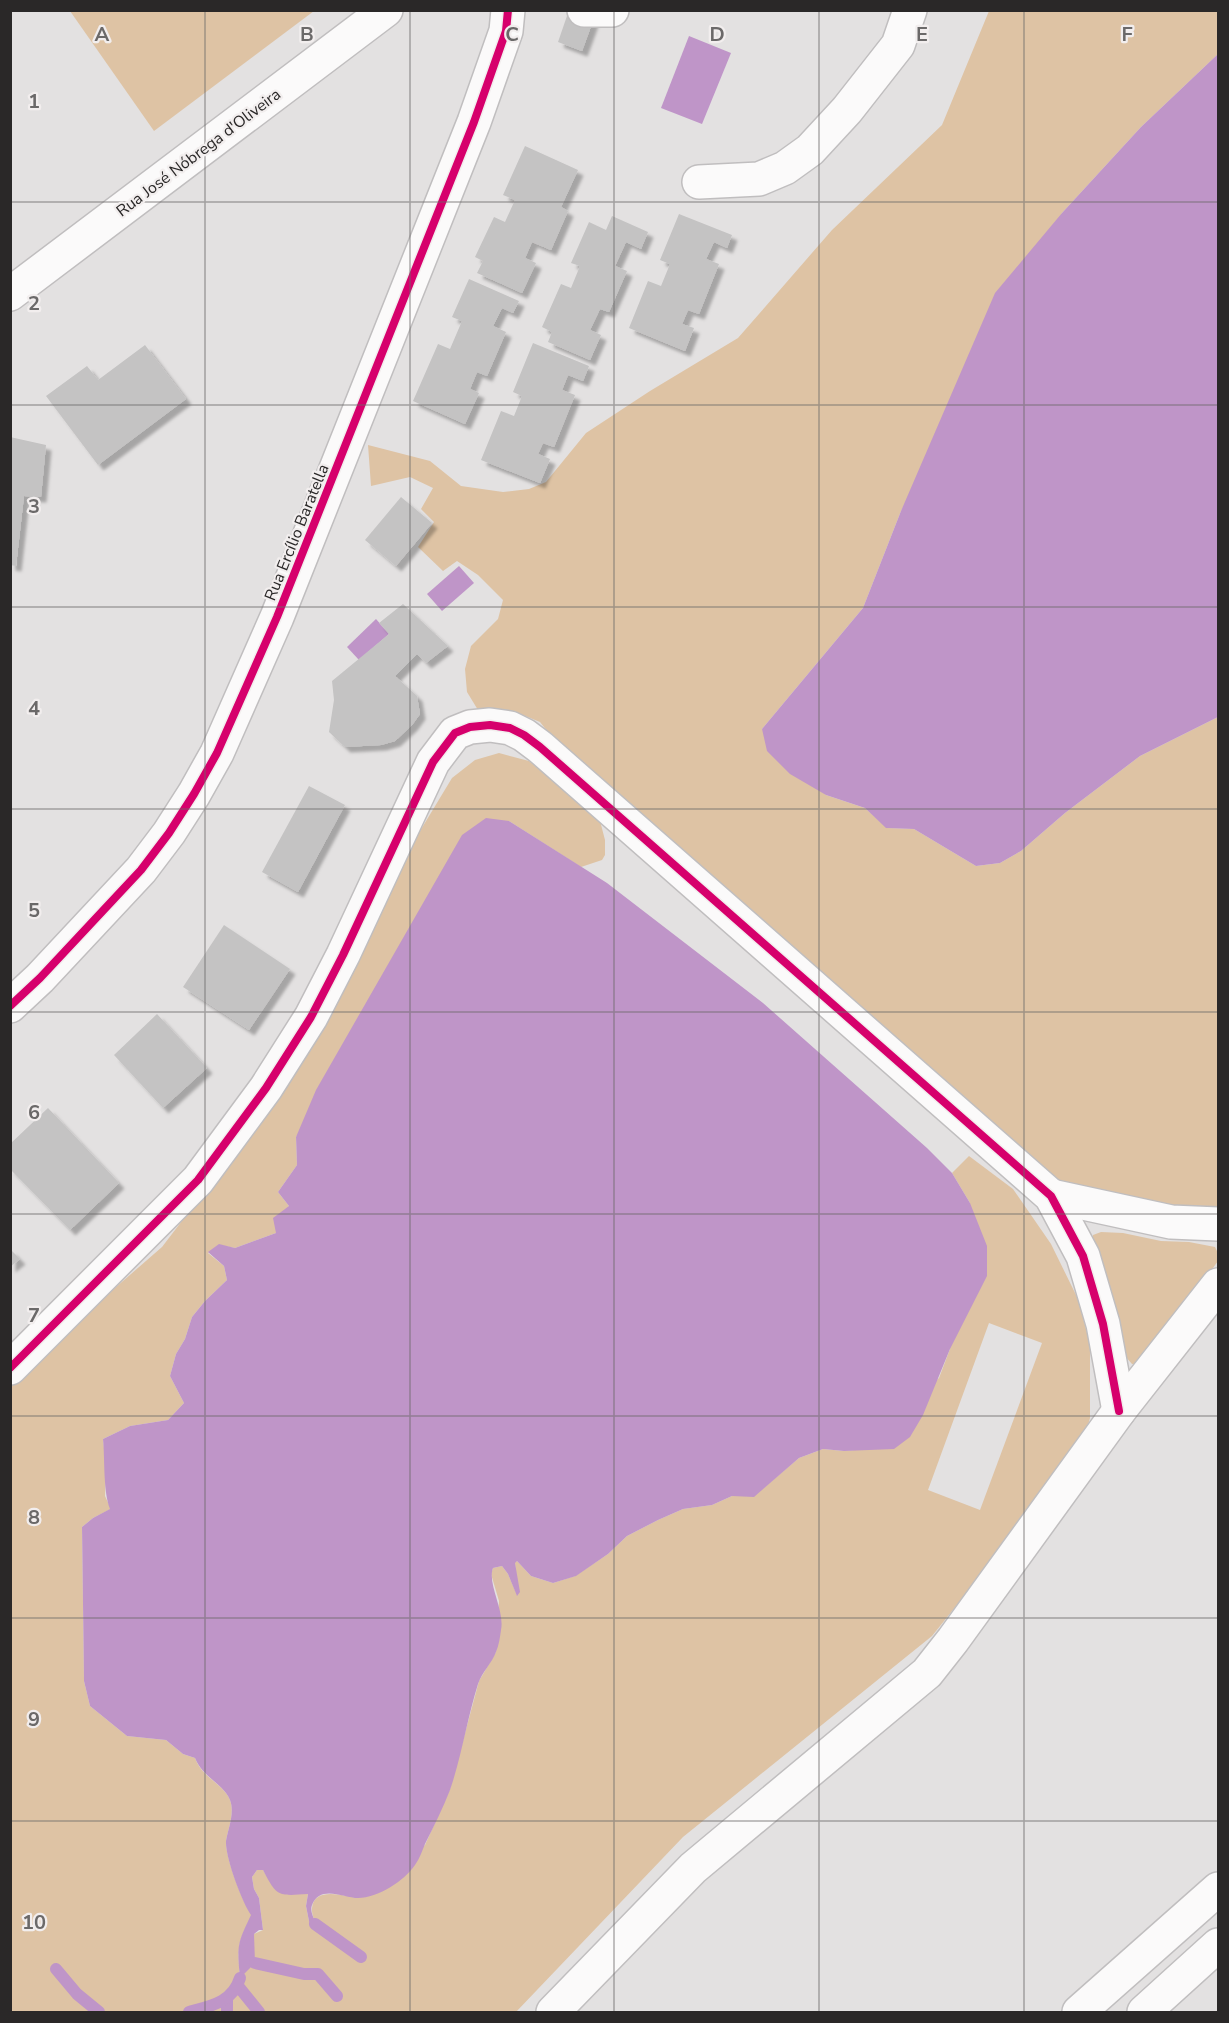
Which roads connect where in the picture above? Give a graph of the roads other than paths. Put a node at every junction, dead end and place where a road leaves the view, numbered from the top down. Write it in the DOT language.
graph roads {
  1 [pos="386,10"];
  2 [pos="508,10"];
  3 [pos="584,10"];
  4 [pos="612,10"];
  5 [pos="910,10"];
  6 [pos="699,182"];
  7 [pos="10,294"];
  8 [pos="10,1006"];
  9 [pos="1051,1197"];
  10 [pos="1218,1224"];
  11 [pos="1218,1285"];
  12 [pos="10,1368"];
  13 [pos="1119,1411"];
  14 [pos="1218,1889"];
  15 [pos="1218,1945"];
  16 [pos="553,2013"];
  17 [pos="1079,2013"];
  18 [pos="1144,2013"];
  1 -- 7 [label="street, Rua José Nóbrega d'Oliveira"];
  2 -- 8 [label="street, Rua Ercílio Baratella"];
  3 -- 4 [label="street"];
  5 -- 6 [label="street"];
  9 -- 10 [label="street"];
  9 -- 12 [label="street"];
  9 -- 13 [label="street"];
  11 -- 13 [label="street"];
  13 -- 16 [label="street"];
  14 -- 17 [label="street"];
  15 -- 18 [label="street"];
}
